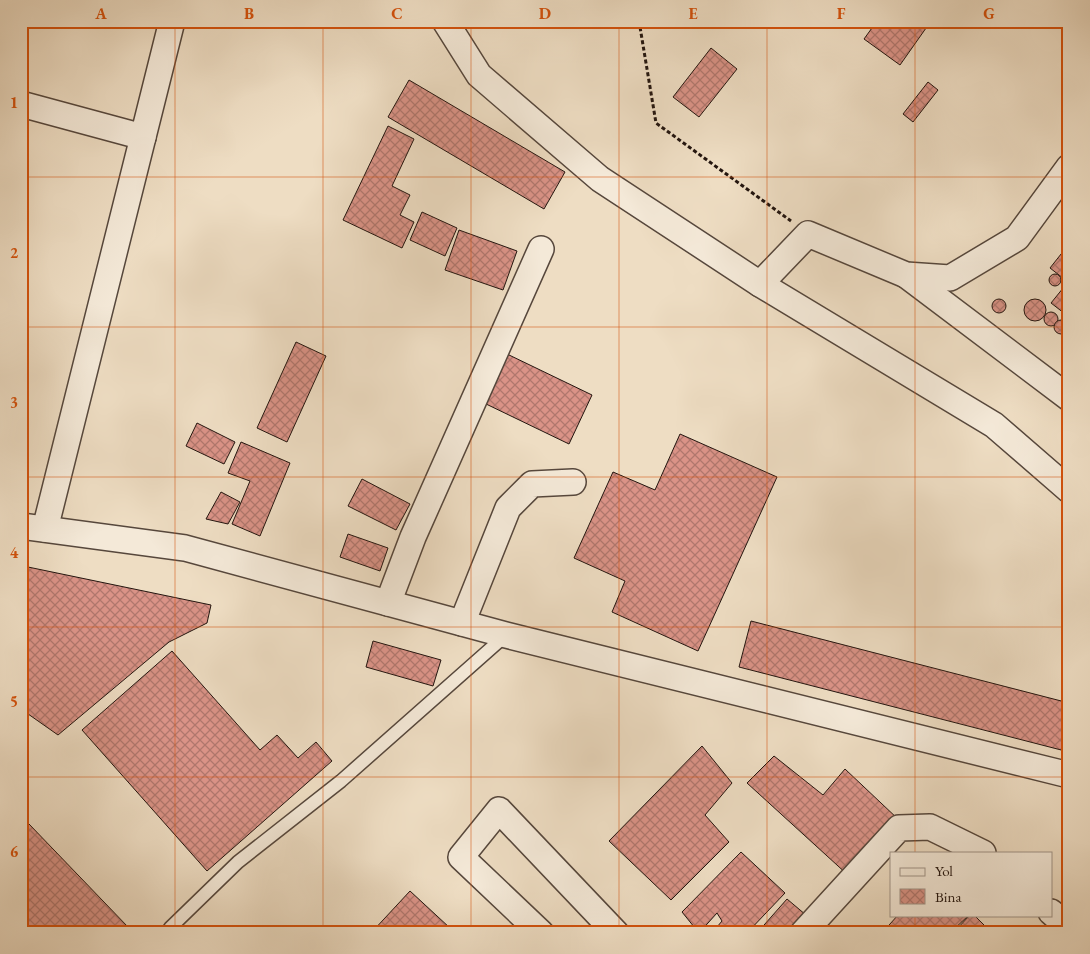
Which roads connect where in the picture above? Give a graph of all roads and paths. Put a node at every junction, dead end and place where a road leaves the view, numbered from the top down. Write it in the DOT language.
graph roads {
  1 [pos="172,21"];
  2 [pos="445,21"];
  3 [pos="639,21"];
  4 [pos="21,104"];
  5 [pos="143,137"];
  6 [pos="1069,167"];
  7 [pos="808,234"];
  8 [pos="541,249"];
  9 [pos="906,275"];
  10 [pos="760,284"];
  11 [pos="1069,398"];
  12 [pos="573,482"];
  13 [pos="1069,490"];
  14 [pos="33,527"];
  15 [pos="388,603"];
  16 [pos="462,623"];
  17 [pos="506,635"];
  18 [pos="1069,775"];
  19 [pos="982,852"];
  20 [pos="1052,913"];
  21 [pos="1069,928"];
  22 [pos="170,933"];
  23 [pos="541,933"];
  24 [pos="616,933"];
  25 [pos="803,933"];
  1 -- 5 [label="street"];
  2 -- 10 [label="street"];
  3 -- 7 [label="path"];
  4 -- 5 [label="street"];
  5 -- 14 [label="street"];
  6 -- 9 [label="street"];
  7 -- 9 [label="street"];
  7 -- 10 [label="street"];
  8 -- 15 [label="street"];
  9 -- 11 [label="street"];
  10 -- 13 [label="street"];
  12 -- 16 [label="street"];
  14 -- 15 [label="street"];
  15 -- 16 [label="street"];
  16 -- 17 [label="street"];
  17 -- 18 [label="street"];
  17 -- 22 [label="lane"];
  19 -- 25 [label="street"];
  20 -- 21 [label="street"];
  23 -- 24 [label="street"];
}
